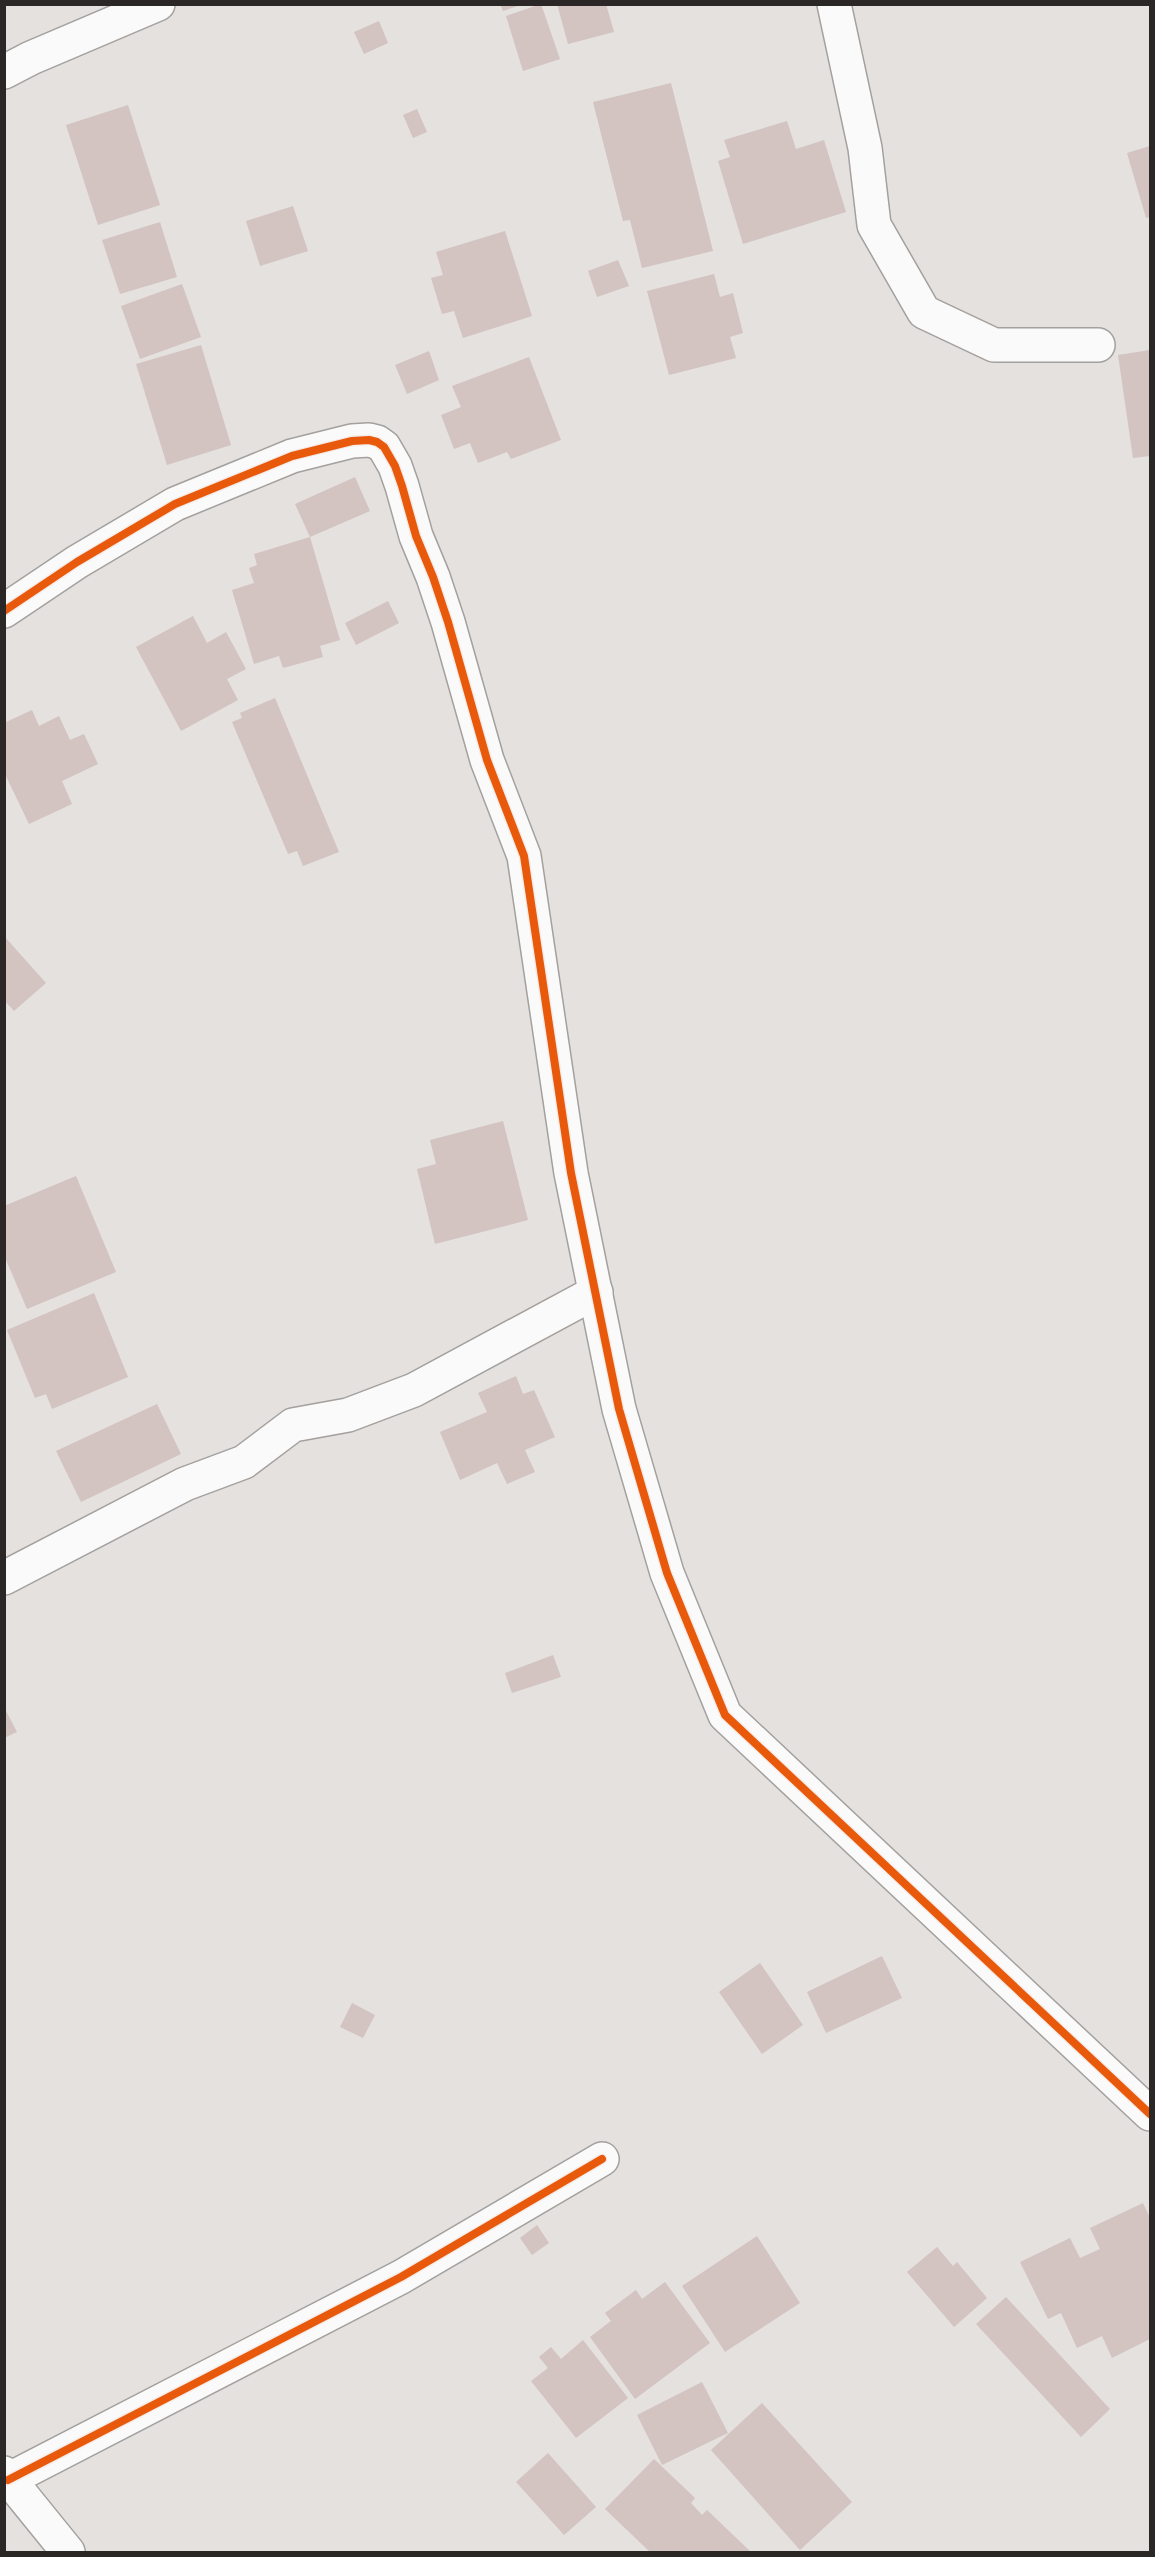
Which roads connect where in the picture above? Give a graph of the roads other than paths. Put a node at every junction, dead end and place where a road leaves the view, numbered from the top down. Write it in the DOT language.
graph roads {
  1 [pos="158,4"];
  2 [pos="834,4"];
  3 [pos="4,72"];
  4 [pos="1098,345"];
  5 [pos="4,611"];
  6 [pos="596,1293"];
  7 [pos="4,1578"];
  8 [pos="1150,2114"];
  9 [pos="602,2159"];
  10 [pos="6,2476"];
  11 [pos="68,2553"];
  1 -- 3 [label="street"];
  2 -- 4 [label="street"];
  5 -- 6 [label="street"];
  6 -- 7 [label="street"];
  6 -- 8 [label="street"];
  9 -- 10 [label="street"];
  10 -- 11 [label="street"];
}
